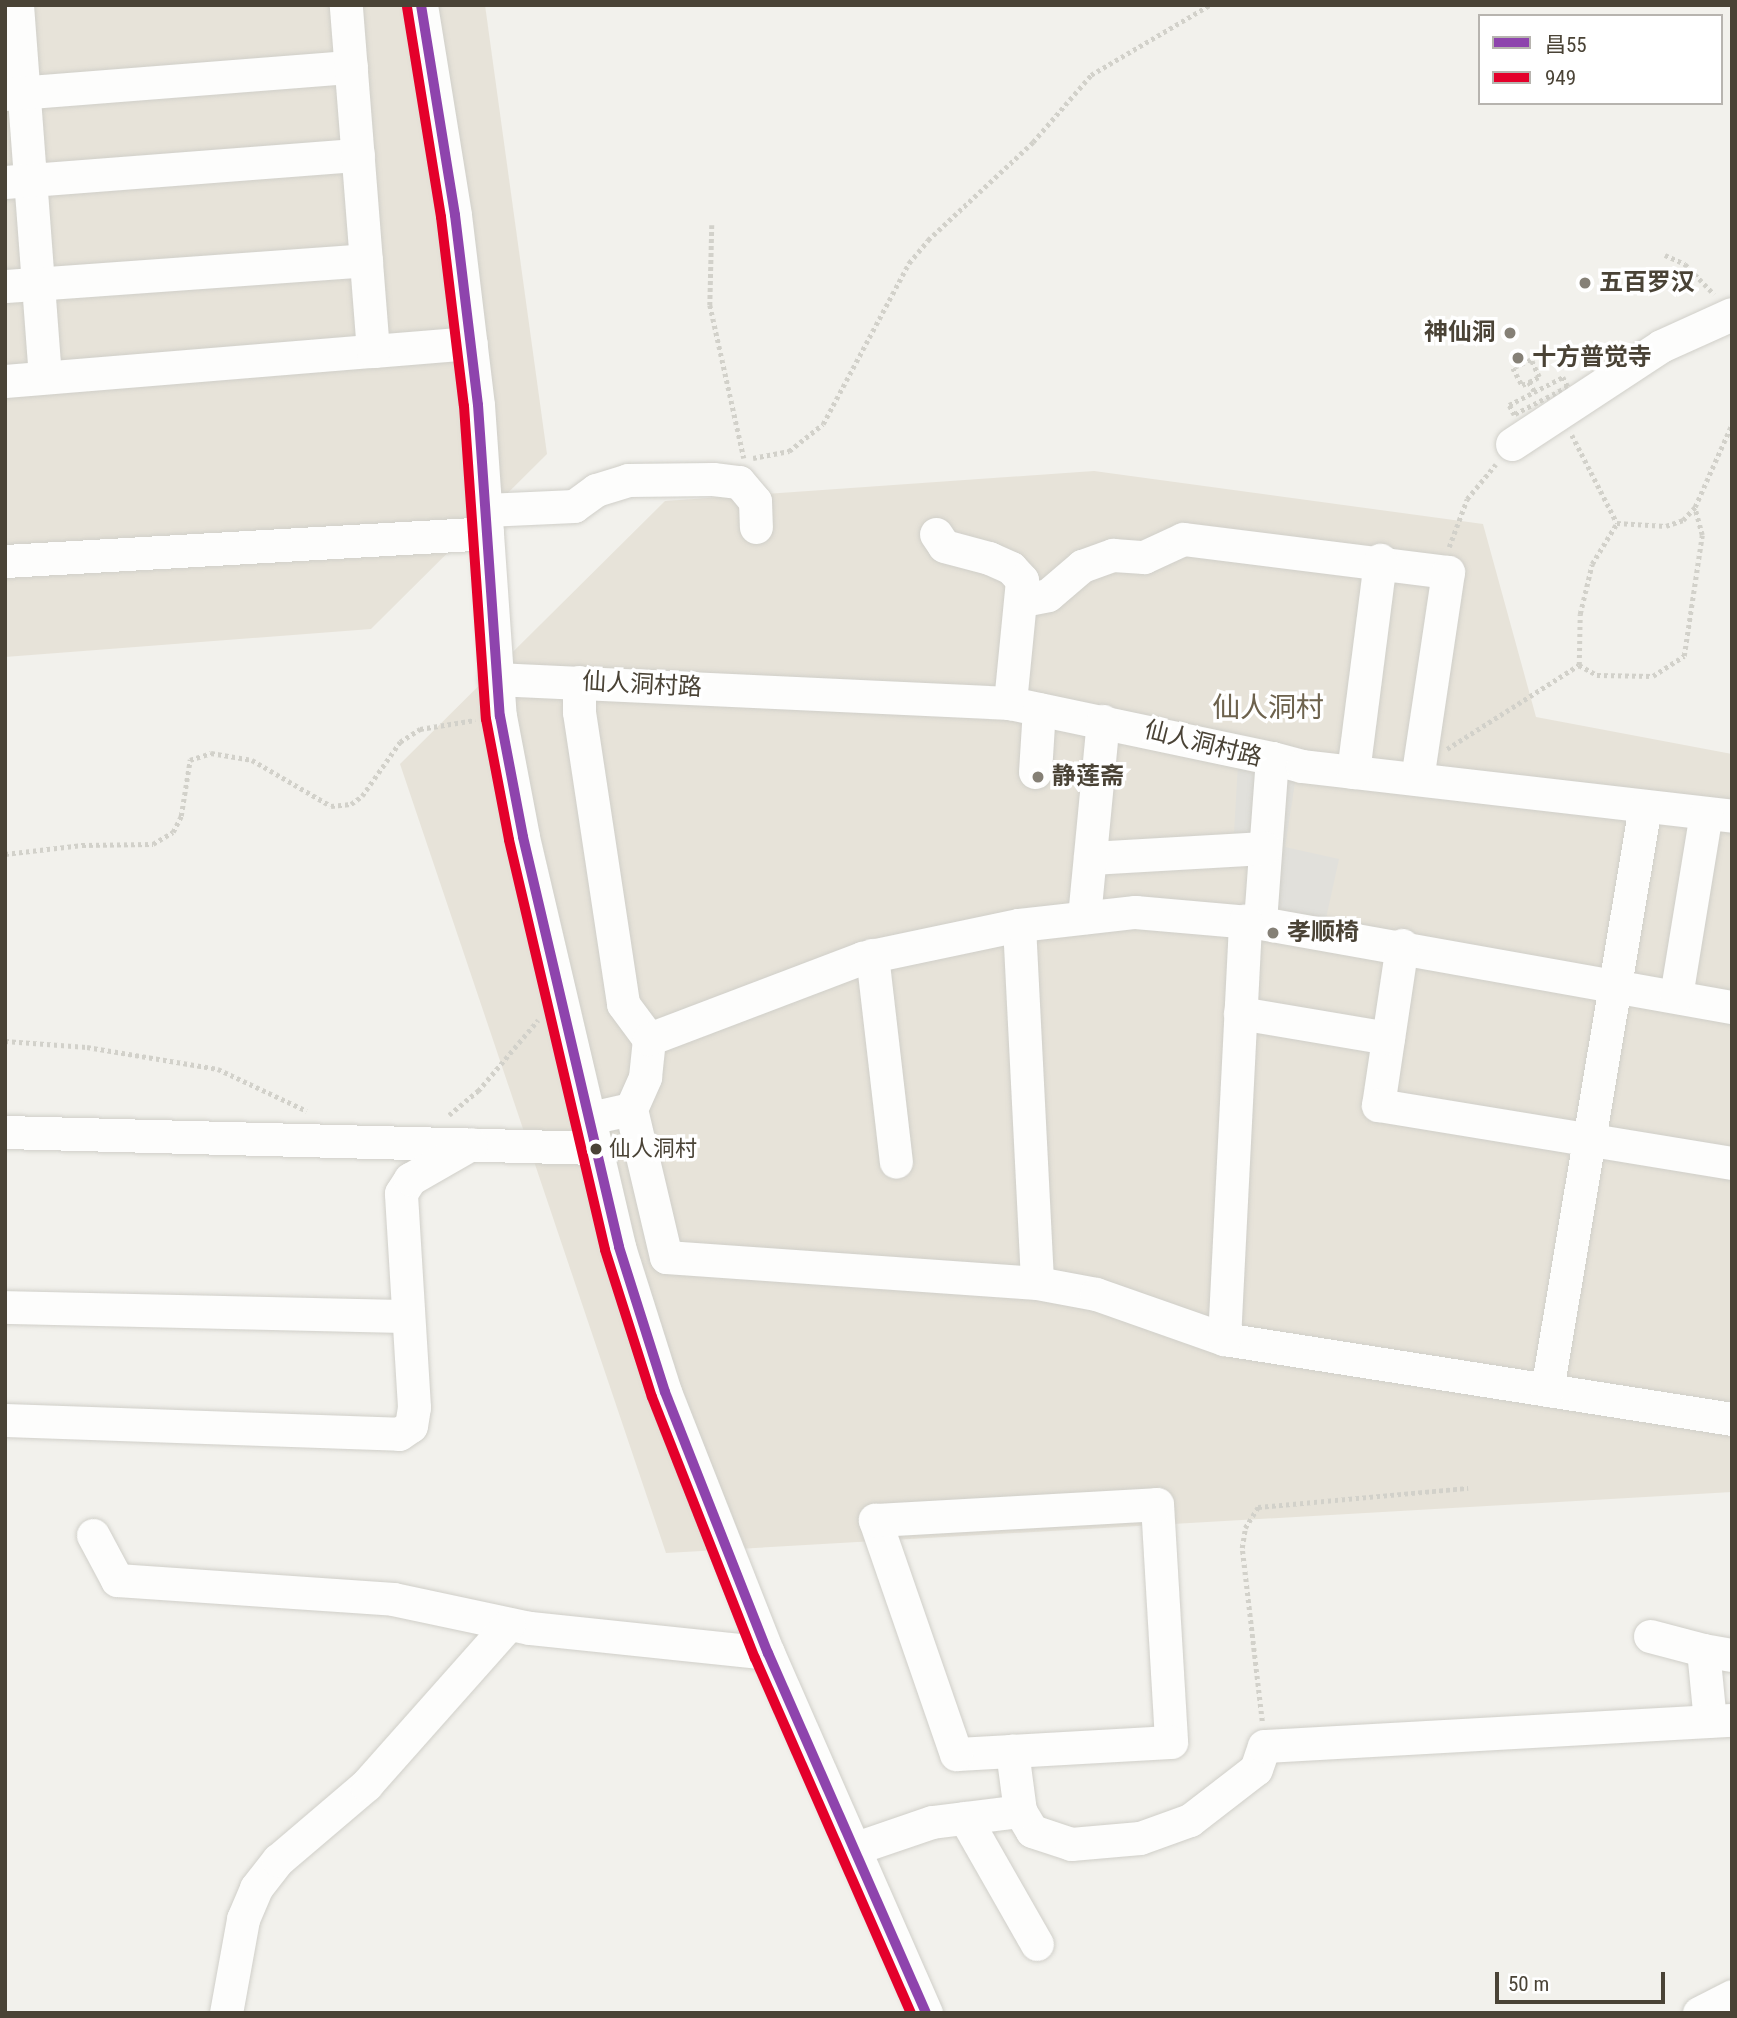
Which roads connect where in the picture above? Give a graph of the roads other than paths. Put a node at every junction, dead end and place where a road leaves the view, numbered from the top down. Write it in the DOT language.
graph roads {
  1 [pos="18,5"];
  2 [pos="346,5"];
  3 [pos="421,5"];
  4 [pos="351,67"];
  5 [pos="15,93"];
  6 [pos="358,155"];
  7 [pos="18,181"];
  8 [pos="366,260"];
  9 [pos="38,283"];
  10 [pos="5,286"];
  11 [pos="1727,308"];
  12 [pos="471,343"];
  13 [pos="373,351"];
  14 [pos="45,377"];
  15 [pos="5,381"];
  16 [pos="1512,444"];
  17 [pos="487,522"];
  18 [pos="756,527"];
  19 [pos="936,534"];
  20 [pos="1380,560"];
  21 [pos="5,561"];
  22 [pos="1023,600"];
  23 [pos="495,679"];
  24 [pos="579,682"];
  25 [pos="1025,706"];
  26 [pos="1103,721"];
  27 [pos="1272,758"];
  28 [pos="1419,770"];
  29 [pos="1035,772"];
  30 [pos="1353,772"];
  31 [pos="1645,806"];
  32 [pos="1719,815"];
  33 [pos="1265,848"];
  34 [pos="1090,858"];
  35 [pos="1084,917"];
  36 [pos="1252,922"];
  37 [pos="1019,925"];
  38 [pos="1402,945"];
  39 [pos="872,955"];
  40 [pos="1618,985"];
  41 [pos="1676,996"];
  42 [pos="1732,1007"];
  43 [pos="1240,1013"];
  44 [pos="1388,1038"];
  45 [pos="649,1039"];
  46 [pos="631,1109"];
  47 [pos="5,1132"];
  48 [pos="594,1133"];
  49 [pos="1588,1140"];
  50 [pos="471,1144"];
  51 [pos="896,1162"];
  52 [pos="1732,1163"];
  53 [pos="1037,1283"];
  54 [pos="5,1307"];
  55 [pos="408,1316"];
  56 [pos="1224,1339"];
  57 [pos="1546,1390"];
  58 [pos="1732,1419"];
  59 [pos="5,1420"];
  60 [pos="93,1535"];
  61 [pos="509,1624"];
  62 [pos="1650,1636"];
  63 [pos="768,1653"];
  64 [pos="1718,1653"];
  65 [pos="1721,1721"];
  66 [pos="1012,1751"];
  67 [pos="1020,1811"];
  68 [pos="965,1818"];
  69 [pos="853,1849"];
  70 [pos="1037,1944"];
  71 [pos="1732,1996"];
  72 [pos="226,2013"];
  73 [pos="926,2013"];
  74 [pos="1699,2013"];
  1 -- 5 [label="street"];
  2 -- 4 [label="street"];
  3 -- 12 [label="street"];
  4 -- 5 [label="street"];
  4 -- 6 [label="street"];
  5 -- 7 [label="street"];
  6 -- 7 [label="street"];
  6 -- 8 [label="street"];
  7 -- 9 [label="street"];
  8 -- 9 [label="street"];
  8 -- 13 [label="street"];
  9 -- 10 [label="street"];
  9 -- 14 [label="street"];
  11 -- 16 [label="street"];
  12 -- 13 [label="street"];
  12 -- 17 [label="street"];
  13 -- 14 [label="street"];
  14 -- 15 [label="street"];
  17 -- 18 [label="street"];
  17 -- 21 [label="street"];
  17 -- 23 [label="street"];
  19 -- 22 [label="street"];
  20 -- 22 [label="street"];
  20 -- 28 [label="street"];
  20 -- 30 [label="street"];
  22 -- 25 [label="street"];
  23 -- 24 [label="street, 仙人洞村路"];
  23 -- 48 [label="street"];
  24 -- 25 [label="street, 仙人洞村路"];
  24 -- 45 [label="street"];
  25 -- 26 [label="street, 仙人洞村路"];
  25 -- 29 [label="street"];
  26 -- 27 [label="street, 仙人洞村路"];
  26 -- 34 [label="street"];
  27 -- 30 [label="street"];
  27 -- 33 [label="street, 仙人洞村路"];
  28 -- 30 [label="street"];
  28 -- 31 [label="street"];
  31 -- 32 [label="street"];
  31 -- 40 [label="street"];
  32 -- 41 [label="street"];
  33 -- 34 [label="street"];
  33 -- 36 [label="street, 仙人洞村路"];
  34 -- 35 [label="street"];
  35 -- 36 [label="street"];
  35 -- 37 [label="street"];
  36 -- 38 [label="street"];
  36 -- 43 [label="street, 仙人洞村路"];
  37 -- 39 [label="street"];
  37 -- 53 [label="street"];
  38 -- 40 [label="street"];
  38 -- 44 [label="street"];
  39 -- 45 [label="street"];
  39 -- 51 [label="street"];
  40 -- 41 [label="street"];
  40 -- 49 [label="street"];
  41 -- 42 [label="street"];
  43 -- 44 [label="street"];
  43 -- 56 [label="street, 仙人洞村路"];
  44 -- 49 [label="street"];
  45 -- 46 [label="street"];
  46 -- 48 [label="street"];
  46 -- 53 [label="street"];
  47 -- 50 [label="street"];
  48 -- 50 [label="street"];
  48 -- 63 [label="street"];
  49 -- 52 [label="street"];
  49 -- 57 [label="street"];
  50 -- 55 [label="street"];
  53 -- 56 [label="street"];
  54 -- 55 [label="street"];
  55 -- 59 [label="street"];
  56 -- 57 [label="street"];
  57 -- 58 [label="street"];
  60 -- 61 [label="street"];
  61 -- 63 [label="street"];
  61 -- 72 [label="street"];
  62 -- 64 [label="street"];
  63 -- 69 [label="street"];
  64 -- 65 [label="street"];
  65 -- 67 [label="street"];
  66 -- 66 [label="street"];
  66 -- 67 [label="street"];
  67 -- 68 [label="street"];
  68 -- 69 [label="street"];
  68 -- 70 [label="street"];
  69 -- 73 [label="street"];
  71 -- 74 [label="street"];
}
